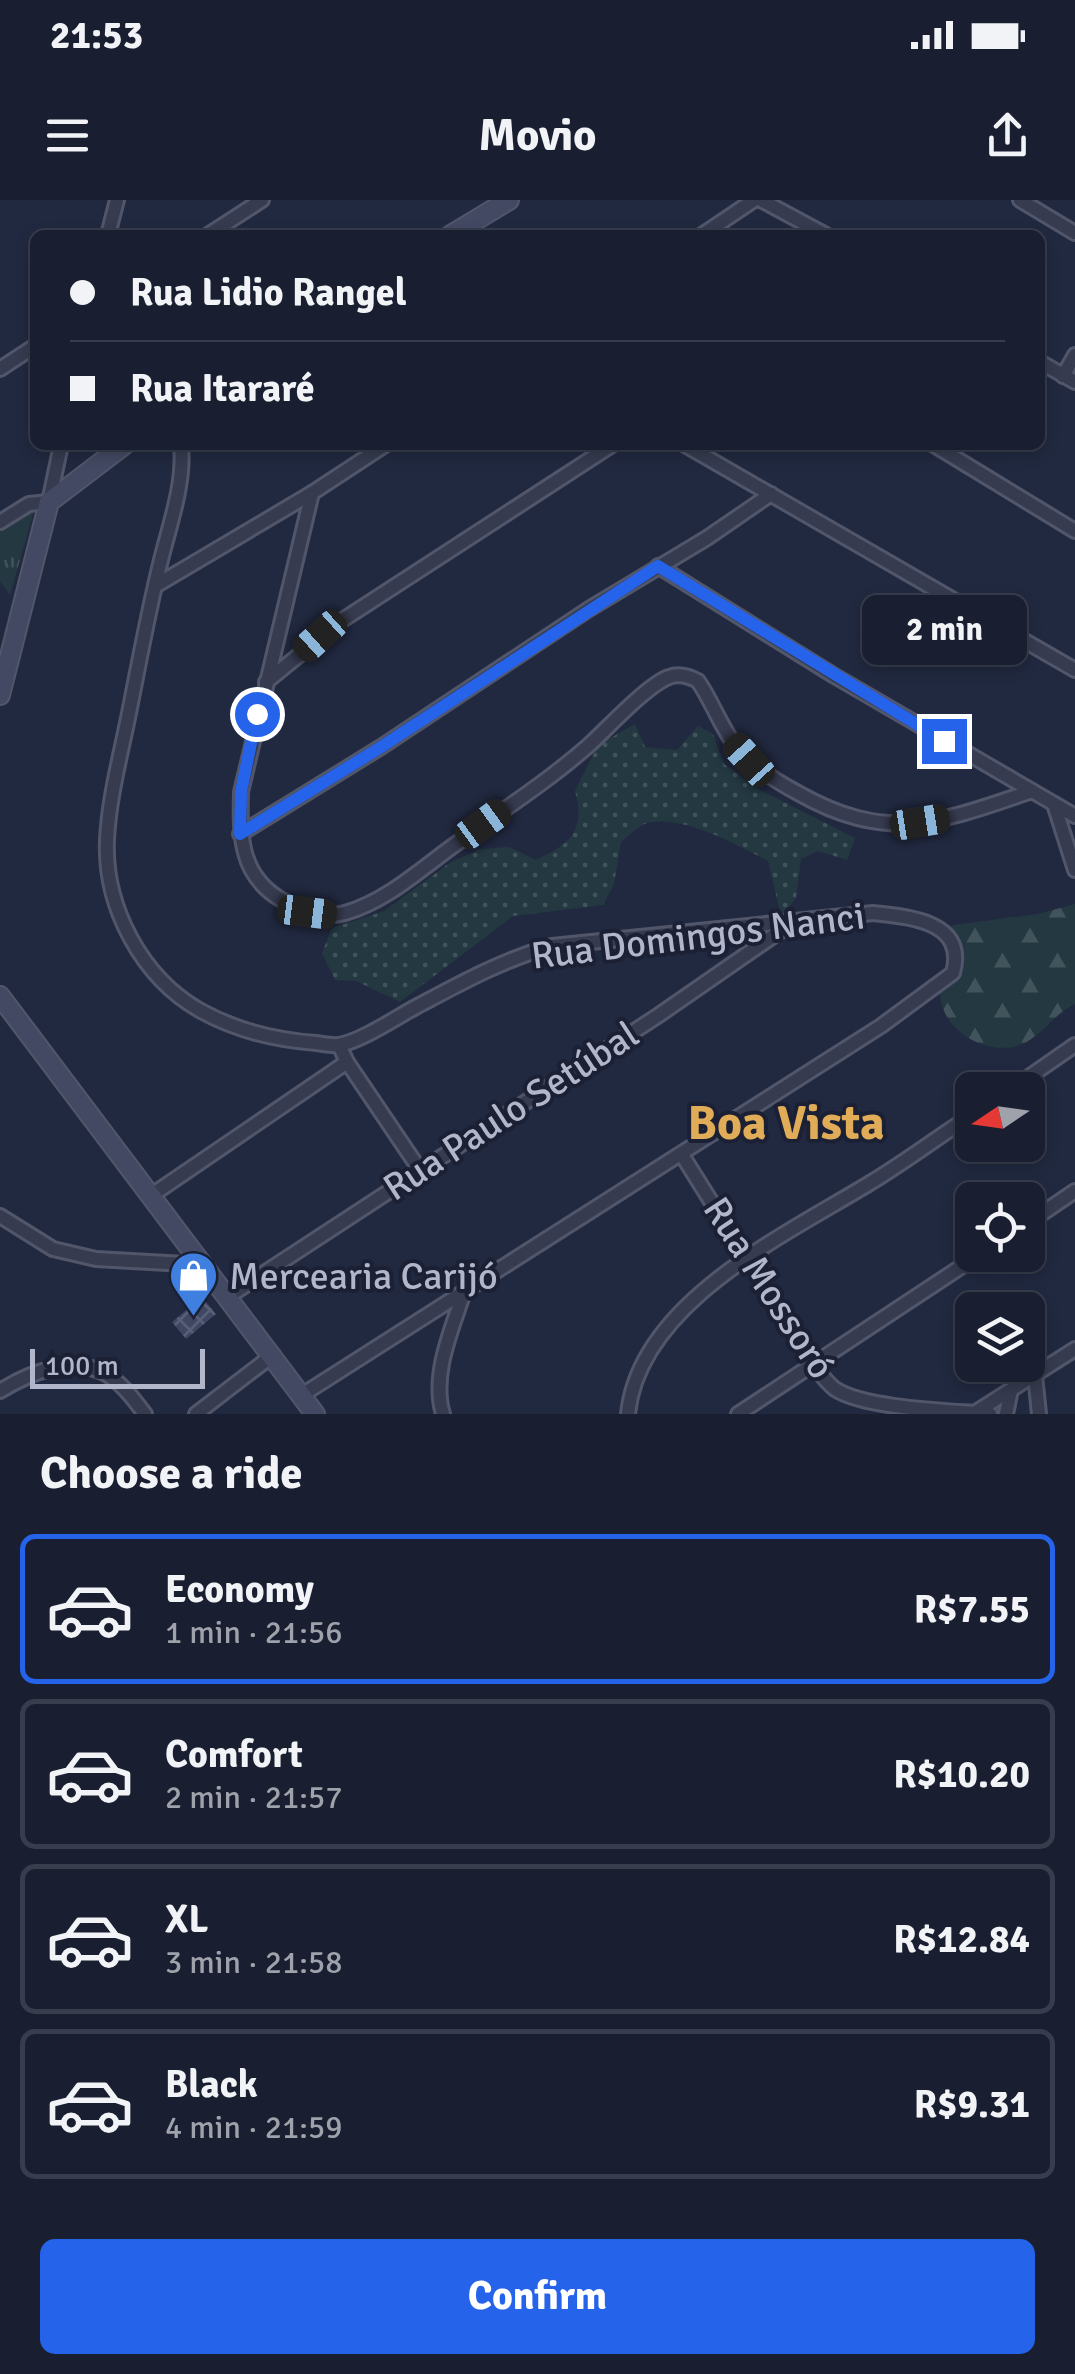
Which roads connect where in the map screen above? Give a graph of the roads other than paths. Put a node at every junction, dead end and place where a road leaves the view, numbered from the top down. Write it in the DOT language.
graph roads {
  1 [pos="117,200"];
  2 [pos="262,200"];
  3 [pos="758,200"];
  4 [pos="1020,200"];
  5 [pos="506,201"];
  6 [pos="109,230"];
  7 [pos="216,230"];
  8 [pos="459,230"];
  9 [pos="710,230"];
  10 [pos="816,230"];
  11 [pos="1075,233"];
  12 [pos="30,349"];
  13 [pos="1075,354"];
  14 [pos="1045,365"];
  15 [pos="0,369"];
  16 [pos="1069,379"];
  17 [pos="60,450"];
  18 [pos="117,450"];
  19 [pos="182,450"];
  20 [pos="377,450"];
  21 [pos="604,450"];
  22 [pos="694,450"];
  23 [pos="942,450"];
  24 [pos="312,493"];
  25 [pos="771,494"];
  26 [pos="49,502"];
  27 [pos="0,522"];
  28 [pos="1075,531"];
  29 [pos="658,566"];
  30 [pos="155,586"];
  31 [pos="1075,670"];
  32 [pos="3,673"];
  33 [pos="266,682"];
  34 [pos="0,695"];
  35 [pos="1032,791"];
  36 [pos="1054,804"];
  37 [pos="1075,816"];
  38 [pos="240,834"];
  39 [pos="1072,852"];
  40 [pos="1075,870"];
  41 [pos="792,923"];
  42 [pos="0,996"];
  43 [pos="339,1044"];
  44 [pos="1075,1045"];
  45 [pos="347,1062"];
  46 [pos="1036,1072"];
  47 [pos="955,1127"];
  48 [pos="682,1155"];
  49 [pos="420,1170"];
  50 [pos="1075,1191"];
  51 [pos="152,1195"];
  52 [pos="1045,1211"];
  53 [pos="0,1216"];
  54 [pos="749,1260"];
  55 [pos="203,1265"];
  56 [pos="955,1272"];
  57 [pos="464,1292"];
  58 [pos="229,1296"];
  59 [pos="1075,1349"];
  60 [pos="273,1355"];
  61 [pos="814,1366"];
  62 [pos="1045,1368"];
  63 [pos="1023,1382"];
  64 [pos="1036,1382"];
  65 [pos="1011,1390"];
  66 [pos="0,1391"];
  67 [pos="302,1395"];
  68 [pos="976,1413"];
  69 [pos="145,1414"];
  70 [pos="196,1414"];
  71 [pos="315,1414"];
  72 [pos="443,1414"];
  73 [pos="628,1414"];
  74 [pos="738,1414"];
  75 [pos="990,1414"];
  76 [pos="1006,1414"];
  77 [pos="1039,1414"];
  1 -- 6 [label="street"];
  2 -- 7 [label="street"];
  3 -- 9 [label="street"];
  3 -- 10 [label="street"];
  4 -- 11 [label="street"];
  5 -- 8 [label="street"];
  12 -- 15 [label="street"];
  13 -- 16 [label="street"];
  14 -- 16 [label="street"];
  17 -- 26 [label="street"];
  18 -- 26 [label="street"];
  19 -- 30 [label="street, Rua Domingos Nanci"];
  20 -- 24 [label="street"];
  21 -- 33 [label="street"];
  22 -- 25 [label="street"];
  23 -- 28 [label="street"];
  24 -- 30 [label="street"];
  24 -- 33 [label="street"];
  25 -- 29 [label="street"];
  25 -- 31 [label="street"];
  26 -- 27 [label="street"];
  26 -- 32 [label="street"];
  29 -- 35 [label="street"];
  29 -- 38 [label="street"];
  30 -- 43 [label="street, Rua Domingos Nanci"];
  32 -- 34 [label="street"];
  33 -- 38 [label="street"];
  35 -- 36 [label="street"];
  35 -- 38 [label="street"];
  36 -- 37 [label="street"];
  36 -- 39 [label="street"];
  39 -- 40 [label="street"];
  41 -- 43 [label="street, Rua Domingos Nanci"];
  41 -- 48 [label="street, Rua Domingos Nanci"];
  41 -- 49 [label="street, Rua Paulo Setúbal"];
  42 -- 51 [label="street"];
  43 -- 45 [label="street"];
  44 -- 46 [label="street"];
  45 -- 49 [label="street"];
  45 -- 51 [label="street"];
  47 -- 54 [label="street"];
  48 -- 54 [label="street, Rua Mossoró"];
  48 -- 57 [label="street, Rua Domingos Nanci"];
  49 -- 58 [label="street, Rua Paulo Setúbal"];
  50 -- 52 [label="street"];
  51 -- 55 [label="street"];
  53 -- 55 [label="street"];
  54 -- 61 [label="street, Rua Mossoró"];
  54 -- 73 [label="street"];
  55 -- 58 [label="street"];
  56 -- 61 [label="street"];
  57 -- 67 [label="street, Rua Domingos Nanci"];
  57 -- 72 [label="street"];
  58 -- 60 [label="street"];
  59 -- 62 [label="street"];
  60 -- 67 [label="street"];
  60 -- 70 [label="street"];
  61 -- 68 [label="street, Rua Mossoró"];
  61 -- 74 [label="street"];
  63 -- 65 [label="street"];
  64 -- 77 [label="street"];
  65 -- 68 [label="street"];
  65 -- 76 [label="street"];
  66 -- 69 [label="street"];
  67 -- 71 [label="street"];
  68 -- 75 [label="street, Rua Mossoró"];
}
